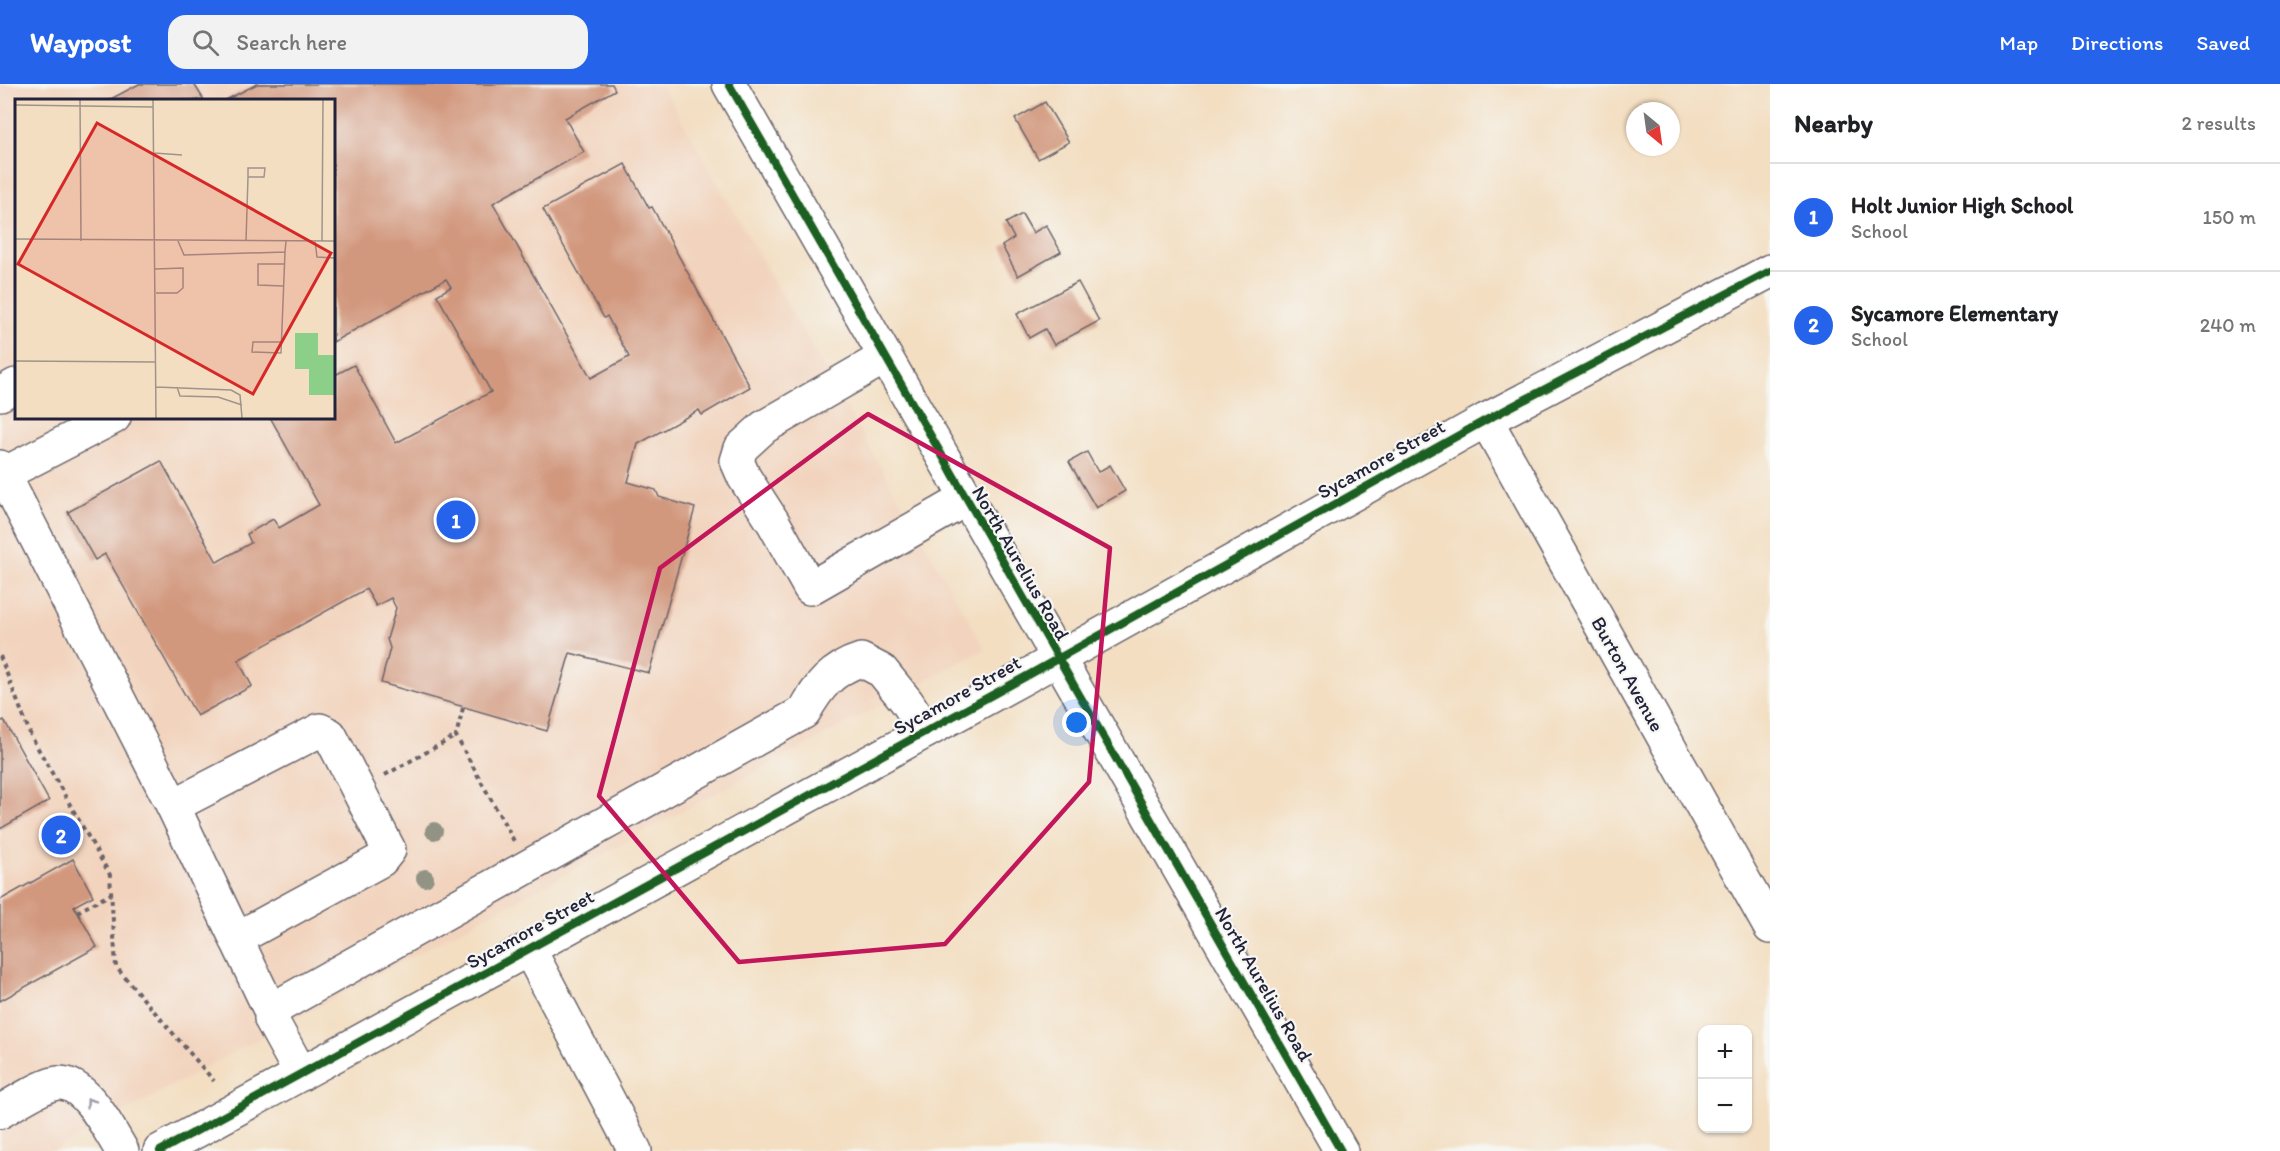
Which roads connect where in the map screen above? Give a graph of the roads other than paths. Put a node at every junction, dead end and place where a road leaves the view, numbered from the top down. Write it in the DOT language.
graph roads {
  1 [pos="729,84"];
  2 [pos="1770,271"];
  3 [pos="885,357"];
  4 [pos="15,386"];
  5 [pos="0,394"];
  6 [pos="112,418"];
  7 [pos="1486,420"];
  8 [pos="2,471"];
  9 [pos="966,499"];
  10 [pos="1057,659"];
  11 [pos="926,731"];
  12 [pos="173,806"];
  13 [pos="1770,927"];
  14 [pos="236,939"];
  15 [pos="529,949"];
  16 [pos="271,1012"];
  17 [pos="301,1074"];
  18 [pos="0,1112"];
  19 [pos="122,1151"];
  20 [pos="160,1151"];
  21 [pos="635,1151"];
  22 [pos="1341,1151"];
  1 -- 3 [label="street, North Aurelius Road"];
  2 -- 7 [label="street, Sycamore Street"];
  3 -- 9 [label="street, North Aurelius Road"];
  3 -- 9 [label="street"];
  4 -- 5 [label="street"];
  6 -- 8 [label="street"];
  7 -- 10 [label="street, Sycamore Street"];
  7 -- 13 [label="street, Burton Avenue"];
  8 -- 12 [label="street"];
  9 -- 10 [label="street, North Aurelius Road"];
  10 -- 11 [label="street, Sycamore Street"];
  10 -- 22 [label="street, North Aurelius Road"];
  11 -- 15 [label="street, Sycamore Street"];
  11 -- 16 [label="street"];
  12 -- 14 [label="street"];
  12 -- 14 [label="street"];
  14 -- 16 [label="street"];
  15 -- 17 [label="street, Sycamore Street"];
  15 -- 21 [label="street"];
  16 -- 17 [label="street"];
  17 -- 20 [label="street, Sycamore Street"];
  19 -- 18 [label="street, one-way"];
}
